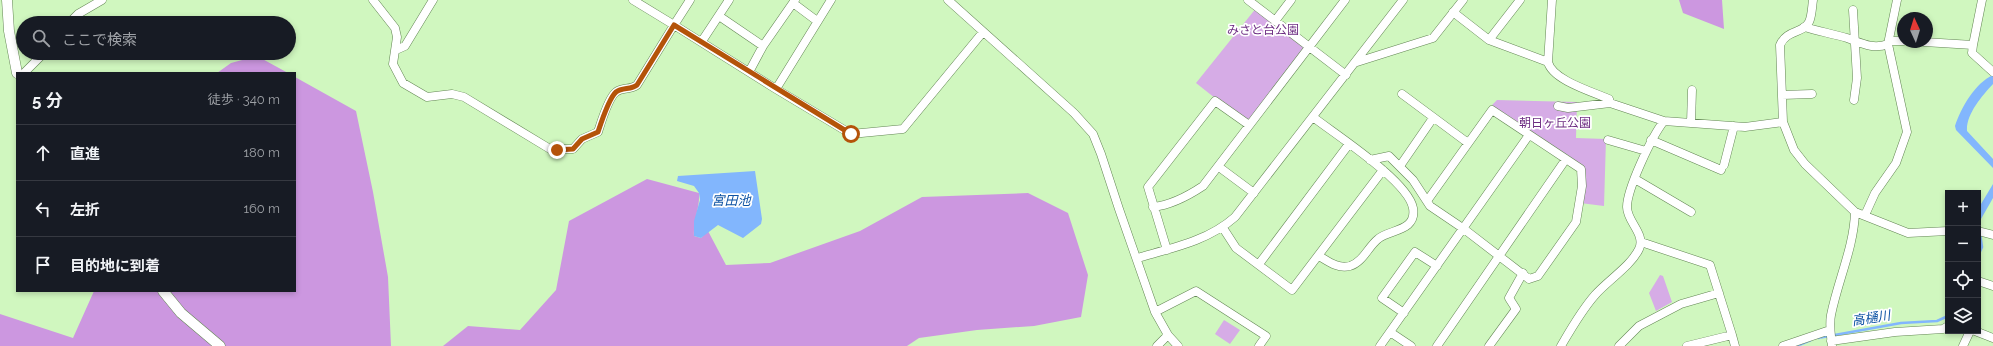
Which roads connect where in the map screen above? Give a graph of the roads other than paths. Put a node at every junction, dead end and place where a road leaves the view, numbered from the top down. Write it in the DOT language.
graph roads {
  1 [pos="7,0"];
  2 [pos="102,0"];
  3 [pos="373,0"];
  4 [pos="433,0"];
  5 [pos="633,0"];
  6 [pos="690,0"];
  7 [pos="729,0"];
  8 [pos="831,0"];
  9 [pos="948,0"];
  10 [pos="1248,0"];
  11 [pos="1291,0"];
  12 [pos="1345,0"];
  13 [pos="1403,0"];
  14 [pos="1463,0"];
  15 [pos="1520,0"];
  16 [pos="1552,0"];
  17 [pos="1813,0"];
  18 [pos="1897,0"];
  19 [pos="1982,0"];
  20 [pos="794,2"];
  21 [pos="1853,10"];
  22 [pos="1453,12"];
  23 [pos="76,16"];
  24 [pos="719,16"];
  25 [pos="818,21"];
  26 [pos="1275,21"];
  27 [pos="674,25"];
  28 [pos="1804,28"];
  29 [pos="983,32"];
  30 [pos="1490,40"];
  31 [pos="1855,41"];
  32 [pos="702,42"];
  33 [pos="1897,42"];
  34 [pos="1889,43"];
  35 [pos="1933,43"];
  36 [pos="1973,45"];
  37 [pos="763,46"];
  38 [pos="1310,48"];
  39 [pos="396,50"];
  40 [pos="37,60"];
  41 [pos="1357,62"];
  42 [pos="1548,62"];
  43 [pos="17,72"];
  44 [pos="25,72"];
  45 [pos="749,72"];
  46 [pos="1993,72"];
  47 [pos="1346,75"];
  48 [pos="776,88"];
  49 [pos="1692,90"];
  50 [pos="1402,94"];
  51 [pos="1812,94"];
  52 [pos="1782,96"];
  53 [pos="1854,100"];
  54 [pos="1610,103"];
  55 [pos="1558,106"];
  56 [pos="1313,117"];
  57 [pos="1433,118"];
  58 [pos="1664,121"];
  59 [pos="1783,122"];
  60 [pos="1691,123"];
  61 [pos="1249,125"];
  62 [pos="1734,126"];
  63 [pos="1529,135"];
  64 [pos="1608,140"];
  65 [pos="1651,140"];
  66 [pos="1468,143"];
  67 [pos="1349,144"];
  68 [pos="1646,151"];
  69 [pos="1566,159"];
  70 [pos="1370,160"];
  71 [pos="1400,166"];
  72 [pos="1219,167"];
  73 [pos="1383,170"];
  74 [pos="1635,178"];
  75 [pos="1254,193"];
  76 [pos="1427,201"];
  77 [pos="1153,207"];
  78 [pos="1691,212"];
  79 [pos="1855,212"];
  80 [pos="1865,215"];
  81 [pos="1223,228"];
  82 [pos="1464,229"];
  83 [pos="1945,231"];
  84 [pos="1981,231"];
  85 [pos="1993,235"];
  86 [pos="1641,242"];
  87 [pos="1167,250"];
  88 [pos="1319,256"];
  89 [pos="1500,256"];
  90 [pos="1137,258"];
  91 [pos="1259,264"];
  92 [pos="1438,266"];
  93 [pos="1523,273"];
  94 [pos="1981,282"];
  95 [pos="1993,286"];
  96 [pos="164,292"];
  97 [pos="1719,293"];
  98 [pos="1155,312"];
  99 [pos="1404,313"];
  100 [pos="1945,328"];
  101 [pos="1390,332"];
  102 [pos="1981,333"];
  103 [pos="1969,334"];
  104 [pos="1168,335"];
  105 [pos="1732,335"];
  106 [pos="1831,338"];
  107 [pos="1993,338"];
  108 [pos="220,346"];
  109 [pos="1157,346"];
  110 [pos="1178,346"];
  111 [pos="1259,346"];
  112 [pos="1380,346"];
  113 [pos="1411,346"];
  114 [pos="1437,346"];
  115 [pos="1489,346"];
  116 [pos="1561,346"];
  117 [pos="1619,346"];
  118 [pos="1688,346"];
  119 [pos="1735,346"];
  120 [pos="1783,346"];
  121 [pos="1963,346"];
  1 -- 43 [label="main road"];
  2 -- 23 [label="street"];
  3 -- 39 [label="street"];
  4 -- 39 [label="street"];
  5 -- 27 [label="street"];
  6 -- 27 [label="street"];
  7 -- 24 [label="street"];
  8 -- 25 [label="street"];
  9 -- 29 [label="street"];
  10 -- 26 [label="street"];
  11 -- 26 [label="street"];
  12 -- 38 [label="street"];
  13 -- 41 [label="street"];
  14 -- 22 [label="street"];
  15 -- 30 [label="street"];
  16 -- 42 [label="street"];
  17 -- 28 [label="street"];
  18 -- 34 [label="street"];
  19 -- 36 [label="street"];
  20 -- 25 [label="street"];
  20 -- 37 [label="street"];
  21 -- 31 [label="street"];
  22 -- 30 [label="street"];
  22 -- 41 [label="street"];
  24 -- 32 [label="street"];
  24 -- 37 [label="street"];
  25 -- 48 [label="street"];
  26 -- 38 [label="street"];
  27 -- 32 [label="street"];
  27 -- 39 [label="street"];
  28 -- 31 [label="street"];
  28 -- 52 [label="street"];
  29 -- 48 [label="street"];
  29 -- 90 [label="street"];
  30 -- 42 [label="street"];
  31 -- 34 [label="street"];
  31 -- 53 [label="street"];
  32 -- 45 [label="street"];
  33 -- 34 [label="street"];
  34 -- 80 [label="street"];
  35 -- 36 [label="street"];
  36 -- 46 [label="street"];
  37 -- 45 [label="street"];
  38 -- 47 [label="street"];
  38 -- 61 [label="street"];
  40 -- 44 [label="street"];
  41 -- 47 [label="street"];
  42 -- 54 [label="street"];
  45 -- 48 [label="street"];
  47 -- 56 [label="street"];
  49 -- 60 [label="street"];
  50 -- 57 [label="street"];
  51 -- 52 [label="street"];
  52 -- 59 [label="street"];
  54 -- 55 [label="street"];
  54 -- 58 [label="street"];
  56 -- 67 [label="street"];
  56 -- 75 [label="street"];
  57 -- 66 [label="street"];
  57 -- 71 [label="street"];
  58 -- 60 [label="street"];
  58 -- 65 [label="street"];
  59 -- 62 [label="street"];
  59 -- 79 [label="street"];
  60 -- 62 [label="street"];
  61 -- 72 [label="street"];
  61 -- 77 [label="street"];
  62 -- 65 [label="street"];
  63 -- 66 [label="street"];
  63 -- 69 [label="street"];
  63 -- 82 [label="street"];
  64 -- 68 [label="street"];
  65 -- 68 [label="street"];
  66 -- 76 [label="street"];
  67 -- 70 [label="street"];
  67 -- 91 [label="street"];
  68 -- 74 [label="street"];
  69 -- 89 [label="street"];
  69 -- 93 [label="street"];
  70 -- 71 [label="street"];
  70 -- 73 [label="street"];
  71 -- 76 [label="street"];
  72 -- 75 [label="street"];
  72 -- 77 [label="street"];
  73 -- 88 [label="street"];
  73 -- 88 [label="street"];
  74 -- 78 [label="street"];
  74 -- 86 [label="street"];
  75 -- 81 [label="street"];
  76 -- 82 [label="street"];
  77 -- 87 [label="street"];
  79 -- 80 [label="street"];
  79 -- 106 [label="street"];
  80 -- 83 [label="street"];
  81 -- 87 [label="street"];
  81 -- 91 [label="street"];
  82 -- 89 [label="street"];
  82 -- 92 [label="street"];
  84 -- 85 [label="street"];
  86 -- 97 [label="street"];
  86 -- 116 [label="street"];
  87 -- 90 [label="street"];
  88 -- 91 [label="street"];
  89 -- 93 [label="street"];
  89 -- 114 [label="street"];
  90 -- 98 [label="street"];
  92 -- 99 [label="street"];
  92 -- 99 [label="street"];
  93 -- 115 [label="street"];
  94 -- 95 [label="street"];
  96 -- 108 [label="main road"];
  97 -- 105 [label="street"];
  97 -- 117 [label="street"];
  98 -- 104 [label="street"];
  98 -- 111 [label="street"];
  99 -- 101 [label="street"];
  100 -- 106 [label="street"];
  101 -- 112 [label="street"];
  101 -- 113 [label="street"];
  102 -- 107 [label="street"];
  103 -- 121 [label="street"];
  104 -- 109 [label="street"];
  104 -- 110 [label="street"];
  105 -- 118 [label="street"];
  105 -- 119 [label="street"];
  106 -- 120 [label="street"];
}
